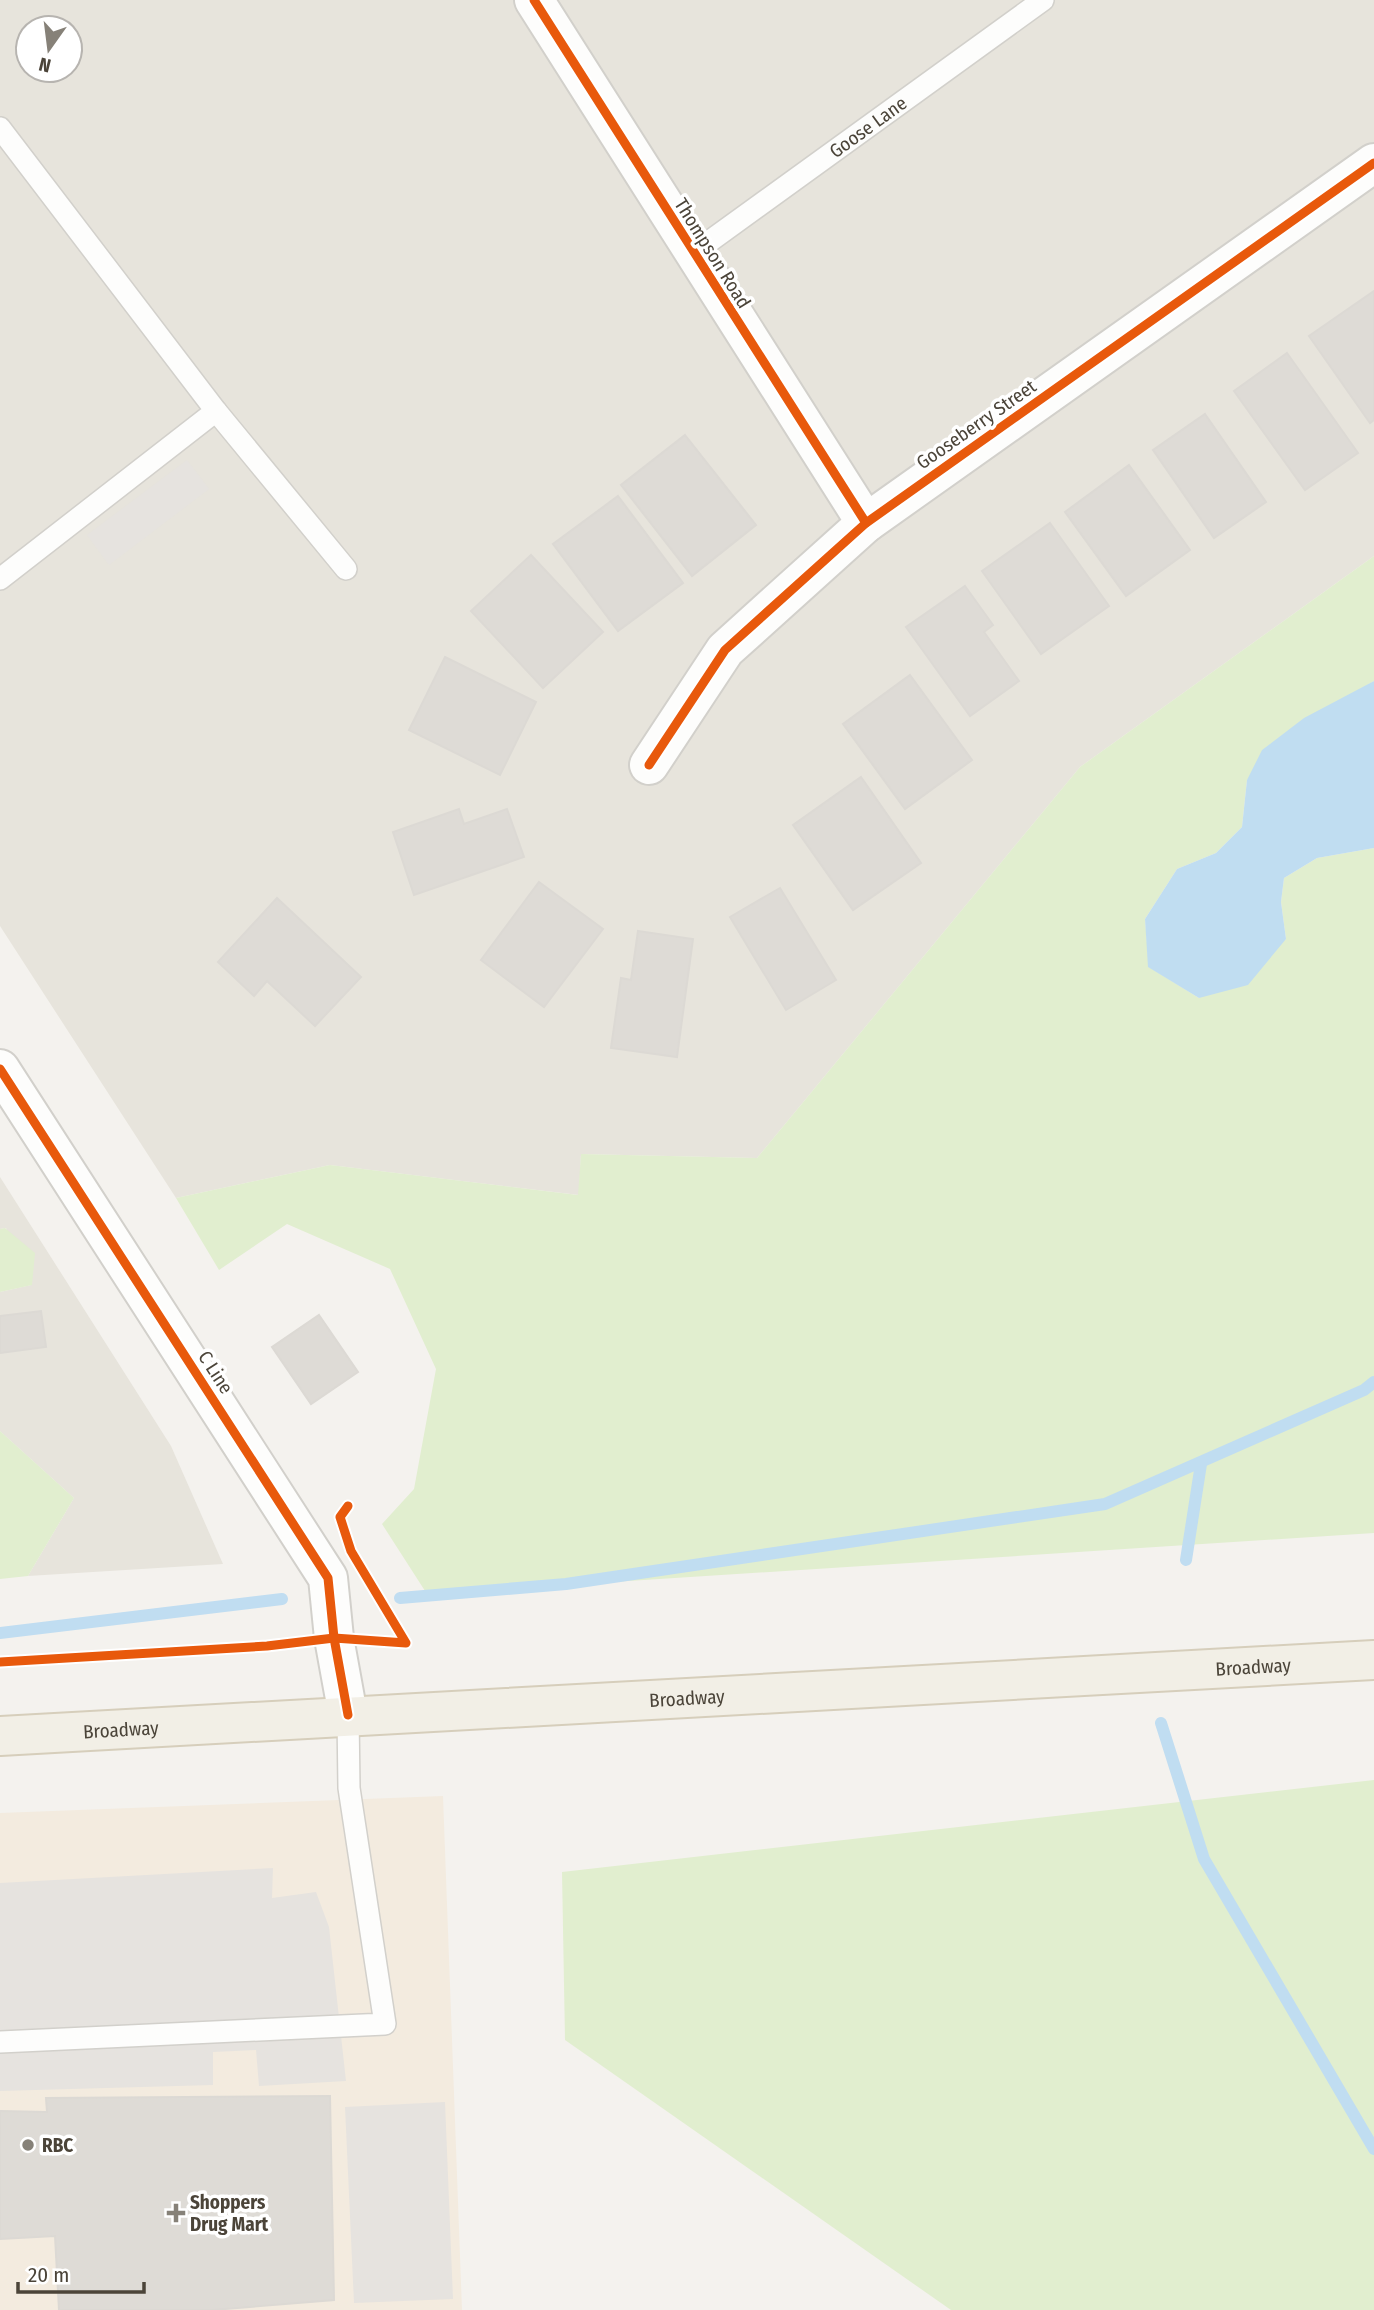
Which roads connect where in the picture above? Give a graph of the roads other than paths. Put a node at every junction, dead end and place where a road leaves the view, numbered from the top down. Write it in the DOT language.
graph roads {
  1 [pos="534,0"];
  2 [pos="1043,0"];
  3 [pos="0,128"];
  4 [pos="1374,163"];
  5 [pos="692,254"];
  6 [pos="216,411"];
  7 [pos="866,523"];
  8 [pos="346,569"];
  9 [pos="0,579"];
  10 [pos="649,765"];
  11 [pos="0,1069"];
  12 [pos="1374,1660"];
  13 [pos="348,1715"];
  14 [pos="0,1736"];
  15 [pos="0,2042"];
  1 -- 5 [label="street, Thompson Road"];
  2 -- 5 [label="lane, Goose Lane"];
  3 -- 6 [label="lane"];
  4 -- 7 [label="street, Gooseberry Street"];
  5 -- 7 [label="street, Thompson Road"];
  6 -- 8 [label="lane"];
  6 -- 9 [label="lane"];
  7 -- 10 [label="street, Gooseberry Street"];
  11 -- 13 [label="street, C Line"];
  12 -- 13 [label="main road, Broadway"];
  13 -- 14 [label="main road, Broadway"];
  13 -- 15 [label="lane"];
}
